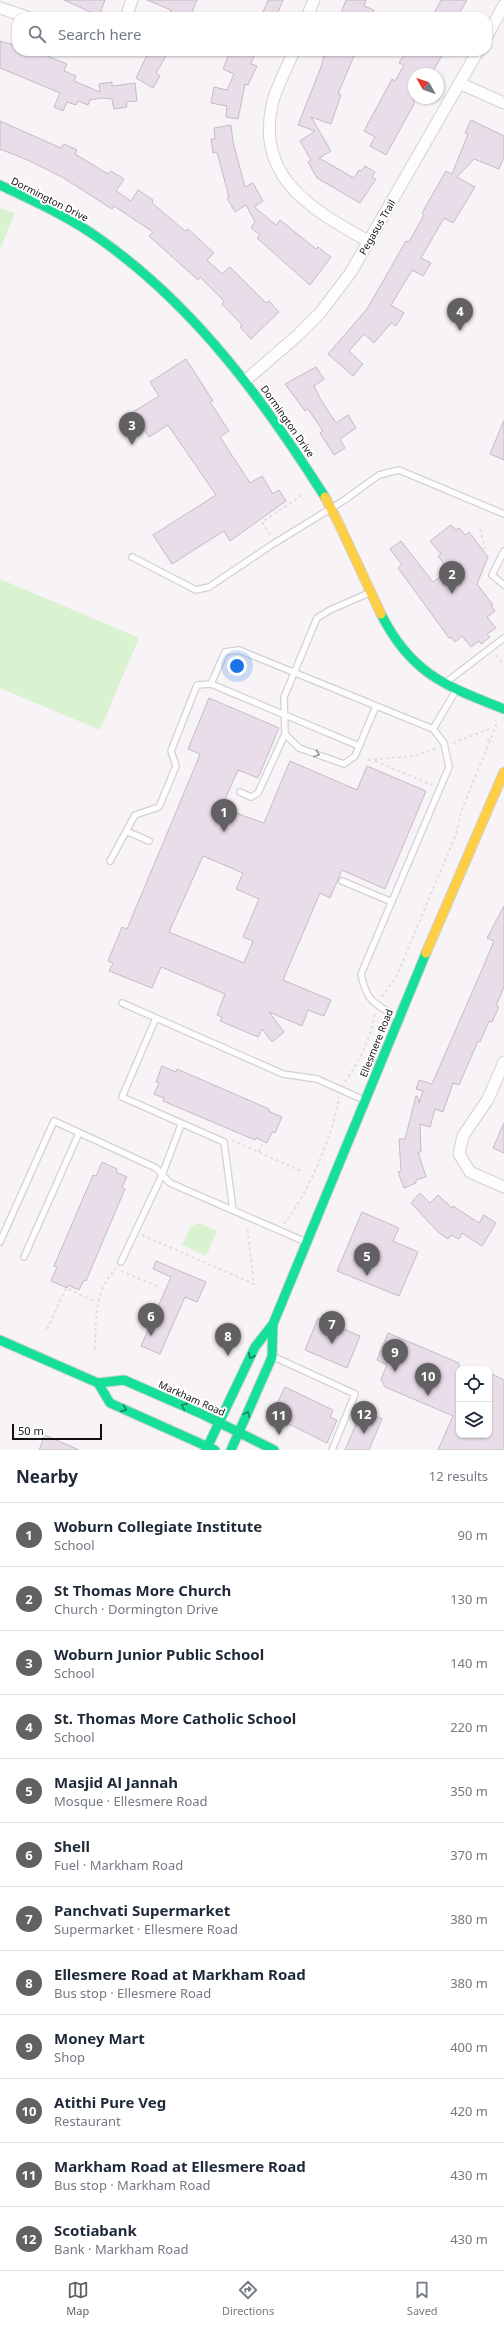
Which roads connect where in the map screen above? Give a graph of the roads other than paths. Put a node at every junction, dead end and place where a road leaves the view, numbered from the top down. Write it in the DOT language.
graph roads {
  1 [pos="132,0"];
  2 [pos="314,0"];
  3 [pos="504,5"];
  4 [pos="0,8"];
  5 [pos="12,12"];
  6 [pos="128,12"];
  7 [pos="309,12"];
  8 [pos="492,27"];
  9 [pos="292,56"];
  10 [pos="475,56"];
  11 [pos="459,83"];
  12 [pos="504,103"];
  13 [pos="0,185"];
  14 [pos="368,241"];
  15 [pos="246,380"];
  16 [pos="331,509"];
  17 [pos="504,514"];
  18 [pos="504,551"];
  19 [pos="132,557"];
  20 [pos="504,585"];
  21 [pos="371,592"];
  22 [pos="504,638"];
  23 [pos="293,672"];
  24 [pos="211,684"];
  25 [pos="443,685"];
  26 [pos="456,690"];
  27 [pos="376,706"];
  28 [pos="504,709"];
  29 [pos="284,715"];
  30 [pos="433,729"];
  31 [pos="285,734"];
  32 [pos="359,746"];
  33 [pos="504,772"];
  34 [pos="240,792"];
  35 [pos="126,831"];
  36 [pos="149,841"];
  37 [pos="110,861"];
  38 [pos="342,881"];
  39 [pos="392,902"];
  40 [pos="122,1003"];
  41 [pos="156,1018"];
  42 [pos="398,1019"];
  43 [pos="504,1062"];
  44 [pos="365,1100"];
  45 [pos="181,1125"];
  46 [pos="79,1133"];
  47 [pos="162,1174"];
  48 [pos="504,1187"];
  49 [pos="233,1210"];
  50 [pos="0,1242"];
  51 [pos="307,1242"];
  52 [pos="24,1257"];
  53 [pos="121,1262"];
  54 [pos="273,1324"];
  55 [pos="0,1340"];
  56 [pos="272,1357"];
  57 [pos="98,1383"];
  58 [pos="219,1422"];
  59 [pos="239,1432"];
  60 [pos="210,1449"];
  61 [pos="232,1450"];
  62 [pos="274,1450"];
  63 [pos="332,1450"];
  1 -- 6 [label="street"];
  2 -- 7 [label="street"];
  3 -- 8 [label="street"];
  4 -- 5 [label="street"];
  9 -- 14 [label="street"];
  10 -- 11 [label="street, Pegasus Trail"];
  11 -- 12 [label="street"];
  11 -- 14 [label="street, Pegasus Trail"];
  13 -- 15 [label="main road, Dormington Drive"];
  14 -- 15 [label="street, Pegasus Trail"];
  15 -- 16 [label="main road, Dormington Drive"];
  16 -- 17 [label="lane"];
  16 -- 19 [label="lane"];
  16 -- 21 [label="main road, Dormington Drive"];
  18 -- 20 [label="lane"];
  21 -- 23 [label="lane"];
  21 -- 25 [label="main road, Dormington Drive"];
  22 -- 25 [label="lane"];
  23 -- 24 [label="lane"];
  23 -- 27 [label="lane"];
  23 -- 29 [label="lane"];
  24 -- 29 [label="lane"];
  24 -- 35 [label="lane"];
  25 -- 26 [label="main road, Dormington Drive"];
  26 -- 28 [label="main road, Dormington Drive"];
  26 -- 30 [label="lane"];
  27 -- 30 [label="lane"];
  27 -- 32 [label="lane"];
  29 -- 31 [label="lane"];
  29 -- 32 [label="lane"];
  30 -- 39 [label="lane"];
  31 -- 32 [label="lane, one-way"];
  31 -- 34 [label="lane"];
  33 -- 42 [label="main road, Ellesmere Road"];
  35 -- 36 [label="lane"];
  35 -- 37 [label="lane"];
  38 -- 39 [label="lane"];
  39 -- 42 [label="lane"];
  40 -- 41 [label="lane"];
  41 -- 44 [label="lane"];
  41 -- 45 [label="lane"];
  42 -- 44 [label="main road, Ellesmere Road"];
  43 -- 48 [label="street"];
  44 -- 51 [label="main road, Ellesmere Road"];
  45 -- 47 [label="lane"];
  45 -- 49 [label="lane"];
  46 -- 47 [label="lane"];
  46 -- 50 [label="lane"];
  46 -- 52 [label="lane"];
  47 -- 49 [label="lane"];
  47 -- 53 [label="lane"];
  49 -- 51 [label="lane"];
  51 -- 54 [label="main road, Ellesmere Road"];
  54 -- 56 [label="main road, Ellesmere Road"];
  54 -- 58 [label="main road, Ellesmere Road, one-way"];
  55 -- 57 [label="main road"];
  59 -- 56 [label="main road, Ellesmere Road, one-way"];
  56 -- 63 [label="lane"];
  58 -- 57 [label="main road, Markham Road, one-way"];
  57 -- 60 [label="main road, one-way"];
  58 -- 59 [label="main road, Markham Road"];
  58 -- 60 [label="main road, Ellesmere Road"];
  59 -- 61 [label="main road, Ellesmere Road"];
  59 -- 62 [label="main road, Markham Road"];
}
